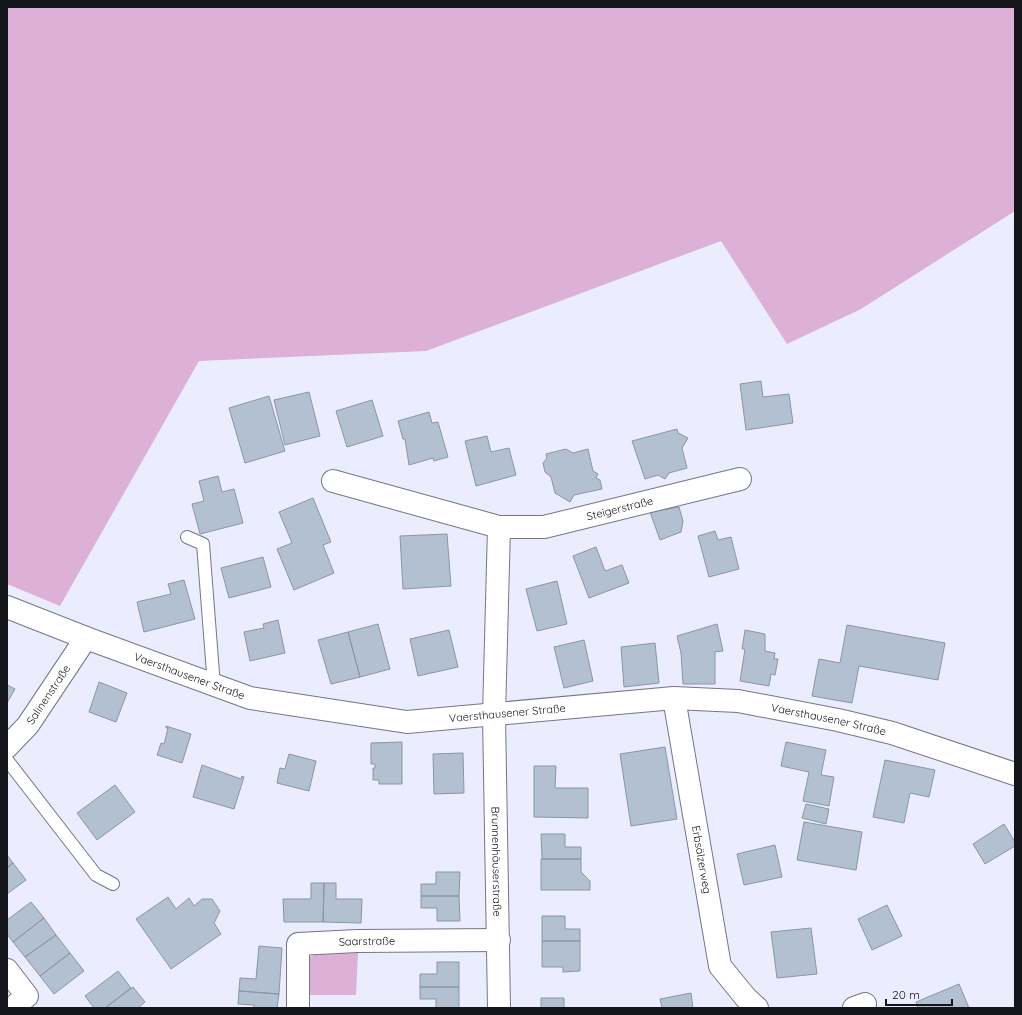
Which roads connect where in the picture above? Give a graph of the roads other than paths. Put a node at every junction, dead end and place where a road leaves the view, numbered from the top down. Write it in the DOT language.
graph roads {
  1 [pos="740,479"];
  2 [pos="333,482"];
  3 [pos="500,526"];
  4 [pos="187,537"];
  5 [pos="7,607"];
  6 [pos="86,638"];
  7 [pos="214,686"];
  8 [pos="674,698"];
  9 [pos="494,715"];
  10 [pos="7,747"];
  11 [pos="7,760"];
  12 [pos="1015,774"];
  13 [pos="113,884"];
  14 [pos="499,940"];
  15 [pos="7,970"];
  16 [pos="12,1008"];
  17 [pos="298,1008"];
  18 [pos="499,1008"];
  19 [pos="757,1008"];
  1 -- 3 [label="street, Steigerstraße"];
  2 -- 3 [label="street, Steigerstraße"];
  3 -- 9 [label="street"];
  4 -- 7 [label="lane"];
  5 -- 6 [label="street, Vaersthausener Straße"];
  6 -- 7 [label="street, Vaersthausener Straße"];
  6 -- 10 [label="street, Salinenstraße"];
  7 -- 9 [label="street, Vaersthausener Straße"];
  8 -- 9 [label="street, Vaersthausener Straße"];
  8 -- 12 [label="street, Vaersthausener Straße"];
  8 -- 19 [label="street, Erbsälzerweg"];
  9 -- 14 [label="street, Brunnenhäuserstraße"];
  11 -- 13 [label="lane"];
  14 -- 17 [label="street, Saarstraße"];
  14 -- 18 [label="street, Brunnenhäuserstraße"];
  15 -- 16 [label="street"];
}
